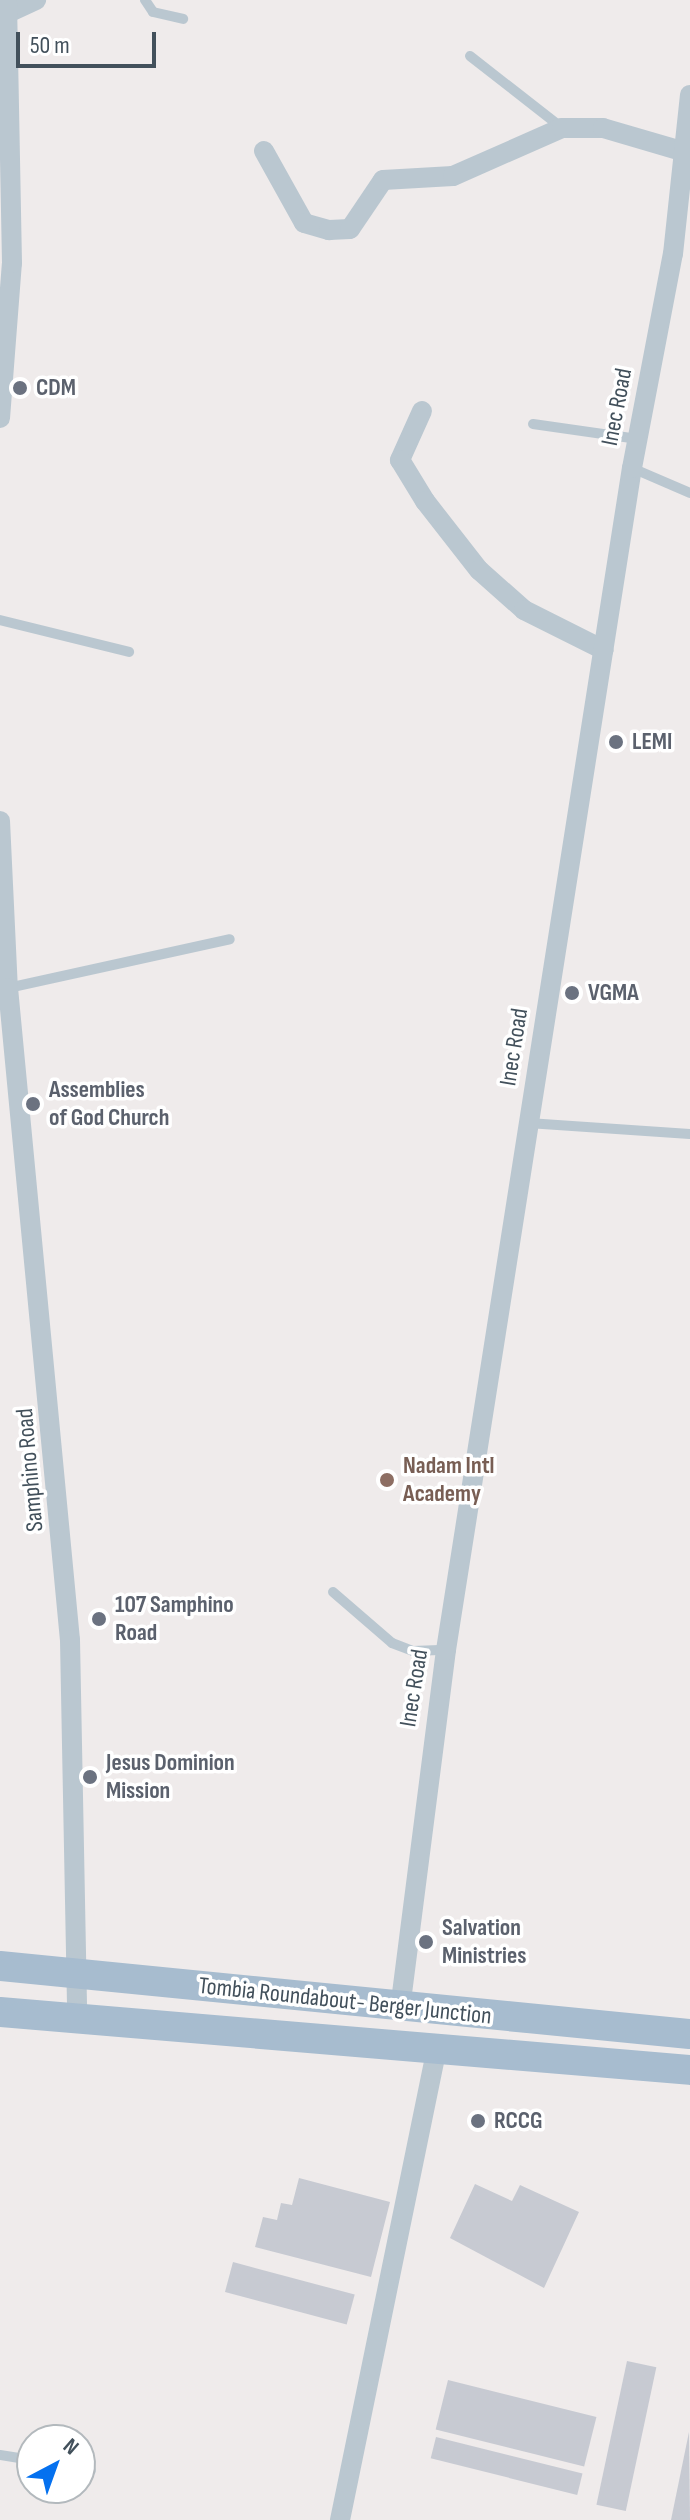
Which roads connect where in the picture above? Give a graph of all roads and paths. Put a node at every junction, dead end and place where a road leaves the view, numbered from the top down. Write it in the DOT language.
graph roads {
  1 [pos="36,0"];
  2 [pos="145,0"];
  3 [pos="8,6"];
  4 [pos="183,19"];
  5 [pos="470,56"];
  6 [pos="690,95"];
  7 [pos="562,128"];
  8 [pos="264,151"];
  9 [pos="685,152"];
  10 [pos="681,255"];
  11 [pos="422,411"];
  12 [pos="0,418"];
  13 [pos="533,424"];
  14 [pos="638,439"];
  15 [pos="632,468"];
  16 [pos="690,493"];
  17 [pos="0,620"];
  18 [pos="604,650"];
  19 [pos="129,652"];
  20 [pos="0,821"];
  21 [pos="230,939"];
  22 [pos="8,988"];
  23 [pos="528,1123"];
  24 [pos="690,1134"];
  25 [pos="333,1592"];
  26 [pos="446,1650"];
  27 [pos="0,1966"];
  28 [pos="81,1973"];
  29 [pos="400,2009"];
  30 [pos="0,2012"];
  31 [pos="77,2019"];
  32 [pos="690,2034"];
  33 [pos="437,2049"];
  34 [pos="690,2070"];
  35 [pos="340,2520"];
  1 -- 3 [label="street"];
  2 -- 4 [label="lane"];
  3 -- 12 [label="street"];
  5 -- 7 [label="lane"];
  6 -- 9 [label="street, Inec Road"];
  7 -- 8 [label="street"];
  7 -- 9 [label="street"];
  9 -- 10 [label="street, Inec Road"];
  10 -- 14 [label="street, Inec Road"];
  11 -- 18 [label="street"];
  13 -- 14 [label="lane"];
  14 -- 15 [label="street, Inec Road"];
  15 -- 16 [label="lane"];
  15 -- 18 [label="street, Inec Road"];
  17 -- 19 [label="lane"];
  18 -- 23 [label="street, Inec Road"];
  20 -- 22 [label="street, Samphino Road"];
  21 -- 22 [label="lane"];
  22 -- 28 [label="street, Samphino Road"];
  23 -- 24 [label="lane"];
  23 -- 26 [label="street, Inec Road"];
  25 -- 26 [label="lane"];
  26 -- 29 [label="street, Inec Road"];
  27 -- 28 [label="main road, Tombia Roundabout- Berger Junction"];
  28 -- 29 [label="main road, Tombia Roundabout- Berger Junction"];
  28 -- 31 [label="street, Samphino Road"];
  29 -- 32 [label="main road, Tombia Roundabout- Berger Junction"];
  30 -- 31 [label="main road, Tombia Roundabout- Berger Junction"];
  31 -- 33 [label="main road, Tombia Roundabout- Berger Junction"];
  33 -- 34 [label="main road, Tombia Roundabout- Berger Junction"];
  33 -- 35 [label="street"];
}
